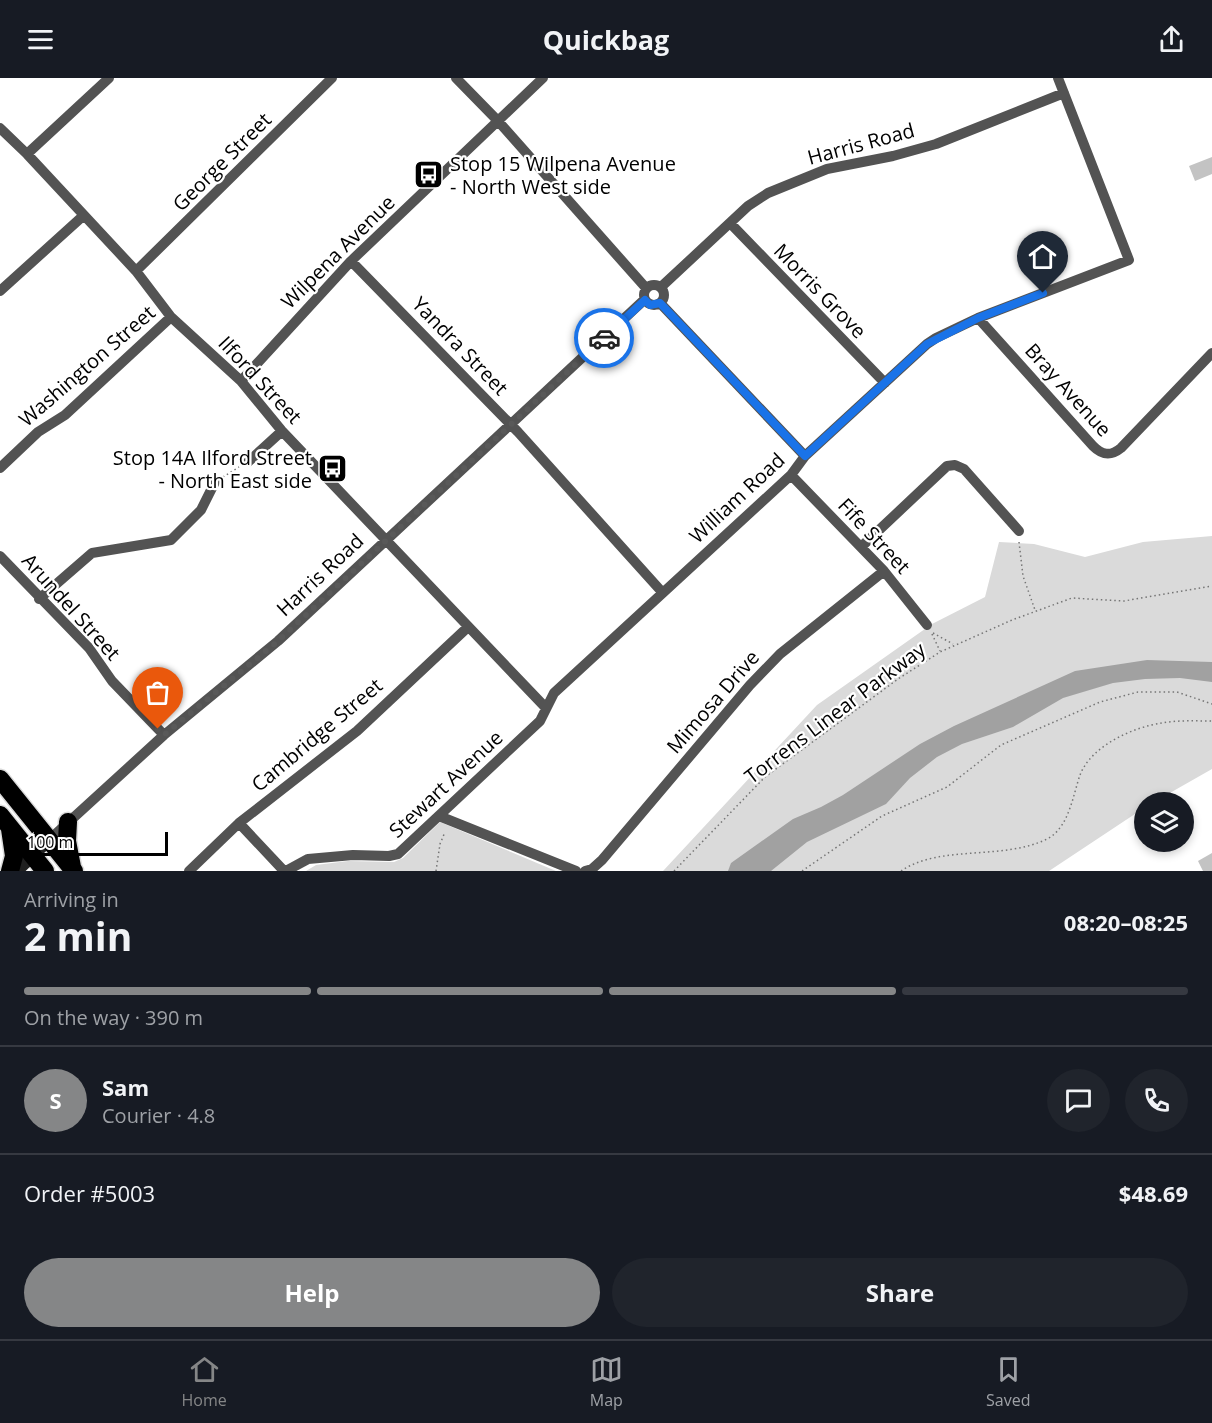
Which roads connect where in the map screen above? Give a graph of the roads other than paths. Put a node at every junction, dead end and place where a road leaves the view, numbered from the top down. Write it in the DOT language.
graph roads {
  1 [pos="109,78"];
  2 [pos="332,78"];
  3 [pos="456,78"];
  4 [pos="543,78"];
  5 [pos="1058,78"];
  6 [pos="1064,93"];
  7 [pos="498,121"];
  8 [pos="0,128"];
  9 [pos="27,154"];
  10 [pos="83,216"];
  11 [pos="730,223"];
  12 [pos="351,261"];
  13 [pos="136,271"];
  14 [pos="661,287"];
  15 [pos="646,288"];
  16 [pos="0,291"];
  17 [pos="645,300"];
  18 [pos="660,303"];
  19 [pos="171,317"];
  20 [pos="978,318"];
  21 [pos="1212,353"];
  22 [pos="241,381"];
  23 [pos="885,383"];
  24 [pos="510,424"];
  25 [pos="282,431"];
  26 [pos="805,456"];
  27 [pos="248,462"];
  28 [pos="0,468"];
  29 [pos="791,475"];
  30 [pos="215,482"];
  31 [pos="1019,531"];
  32 [pos="387,539"];
  33 [pos="861,547"];
  34 [pos="0,556"];
  35 [pos="884,571"];
  36 [pos="662,592"];
  37 [pos="39,599"];
  38 [pos="927,625"];
  39 [pos="468,627"];
  40 [pos="546,708"];
  41 [pos="164,735"];
  42 [pos="0,779"];
  43 [pos="439,816"];
  44 [pos="5,821"];
  45 [pos="68,822"];
  46 [pos="239,823"];
  47 [pos="49,840"];
  48 [pos="33,856"];
  49 [pos="10,871"];
  50 [pos="17,871"];
  51 [pos="45,871"];
  52 [pos="74,871"];
  53 [pos="189,871"];
  54 [pos="285,871"];
  55 [pos="576,871"];
  56 [pos="585,871"];
  1 -- 9 [label="street"];
  2 -- 13 [label="street, George Street"];
  3 -- 7 [label="street"];
  4 -- 7 [label="street, Wilpena Avenue"];
  5 -- 6 [label="street"];
  6 -- 11 [label="street, Harris Road"];
  6 -- 20 [label="street, William Road"];
  7 -- 12 [label="street, Wilpena Avenue"];
  7 -- 15 [label="street"];
  8 -- 9 [label="street, Ilford Street"];
  9 -- 10 [label="street, Ilford Street"];
  10 -- 13 [label="street, Ilford Street"];
  10 -- 16 [label="street"];
  11 -- 14 [label="street, Harris Road"];
  11 -- 23 [label="street, Morris Grove"];
  12 -- 22 [label="street, Wilpena Avenue"];
  12 -- 24 [label="street, Yandra Street"];
  13 -- 19 [label="street, Ilford Street"];
  14 -- 15 [label="street"];
  14 -- 18 [label="street"];
  15 -- 17 [label="street"];
  17 -- 18 [label="street"];
  17 -- 24 [label="street, Harris Road"];
  18 -- 26 [label="street"];
  19 -- 22 [label="street, Ilford Street"];
  19 -- 28 [label="street, Washington Street"];
  20 -- 21 [label="street, Bray Avenue"];
  20 -- 23 [label="street, William Road"];
  22 -- 25 [label="street, Ilford Street"];
  23 -- 26 [label="street, William Road"];
  24 -- 32 [label="street, Harris Road"];
  24 -- 36 [label="street, Yandra Street"];
  25 -- 27 [label="street"];
  25 -- 32 [label="street, Ilford Street"];
  26 -- 29 [label="street, William Road"];
  29 -- 33 [label="street, Fife Street"];
  29 -- 36 [label="street, William Road"];
  30 -- 37 [label="street"];
  31 -- 33 [label="street"];
  32 -- 39 [label="street, Ilford Street"];
  32 -- 41 [label="street, Harris Road"];
  33 -- 35 [label="street, Fife Street"];
  34 -- 37 [label="street, Arundel Street"];
  35 -- 38 [label="street, Fife Street"];
  35 -- 56 [label="street, Mimosa Drive"];
  36 -- 40 [label="street, William Road"];
  37 -- 41 [label="street, Arundel Street"];
  39 -- 40 [label="street, Ilford Street"];
  39 -- 46 [label="street, Cambridge Street"];
  40 -- 43 [label="street, Stewart Avenue"];
  41 -- 45 [label="street, Harris Road"];
  42 -- 47 [label="highway"];
  43 -- 54 [label="street, Stewart Avenue"];
  43 -- 55 [label="street"];
  44 -- 48 [label="highway"];
  44 -- 49 [label="highway"];
  45 -- 47 [label="street, Harris Road"];
  45 -- 52 [label="highway"];
  46 -- 53 [label="street, Cambridge Street"];
  46 -- 54 [label="street, Stewart Avenue"];
  47 -- 48 [label="street, Harris Road"];
  47 -- 52 [label="highway"];
  48 -- 50 [label="street, Harris Road"];
  48 -- 51 [label="highway"];
}
